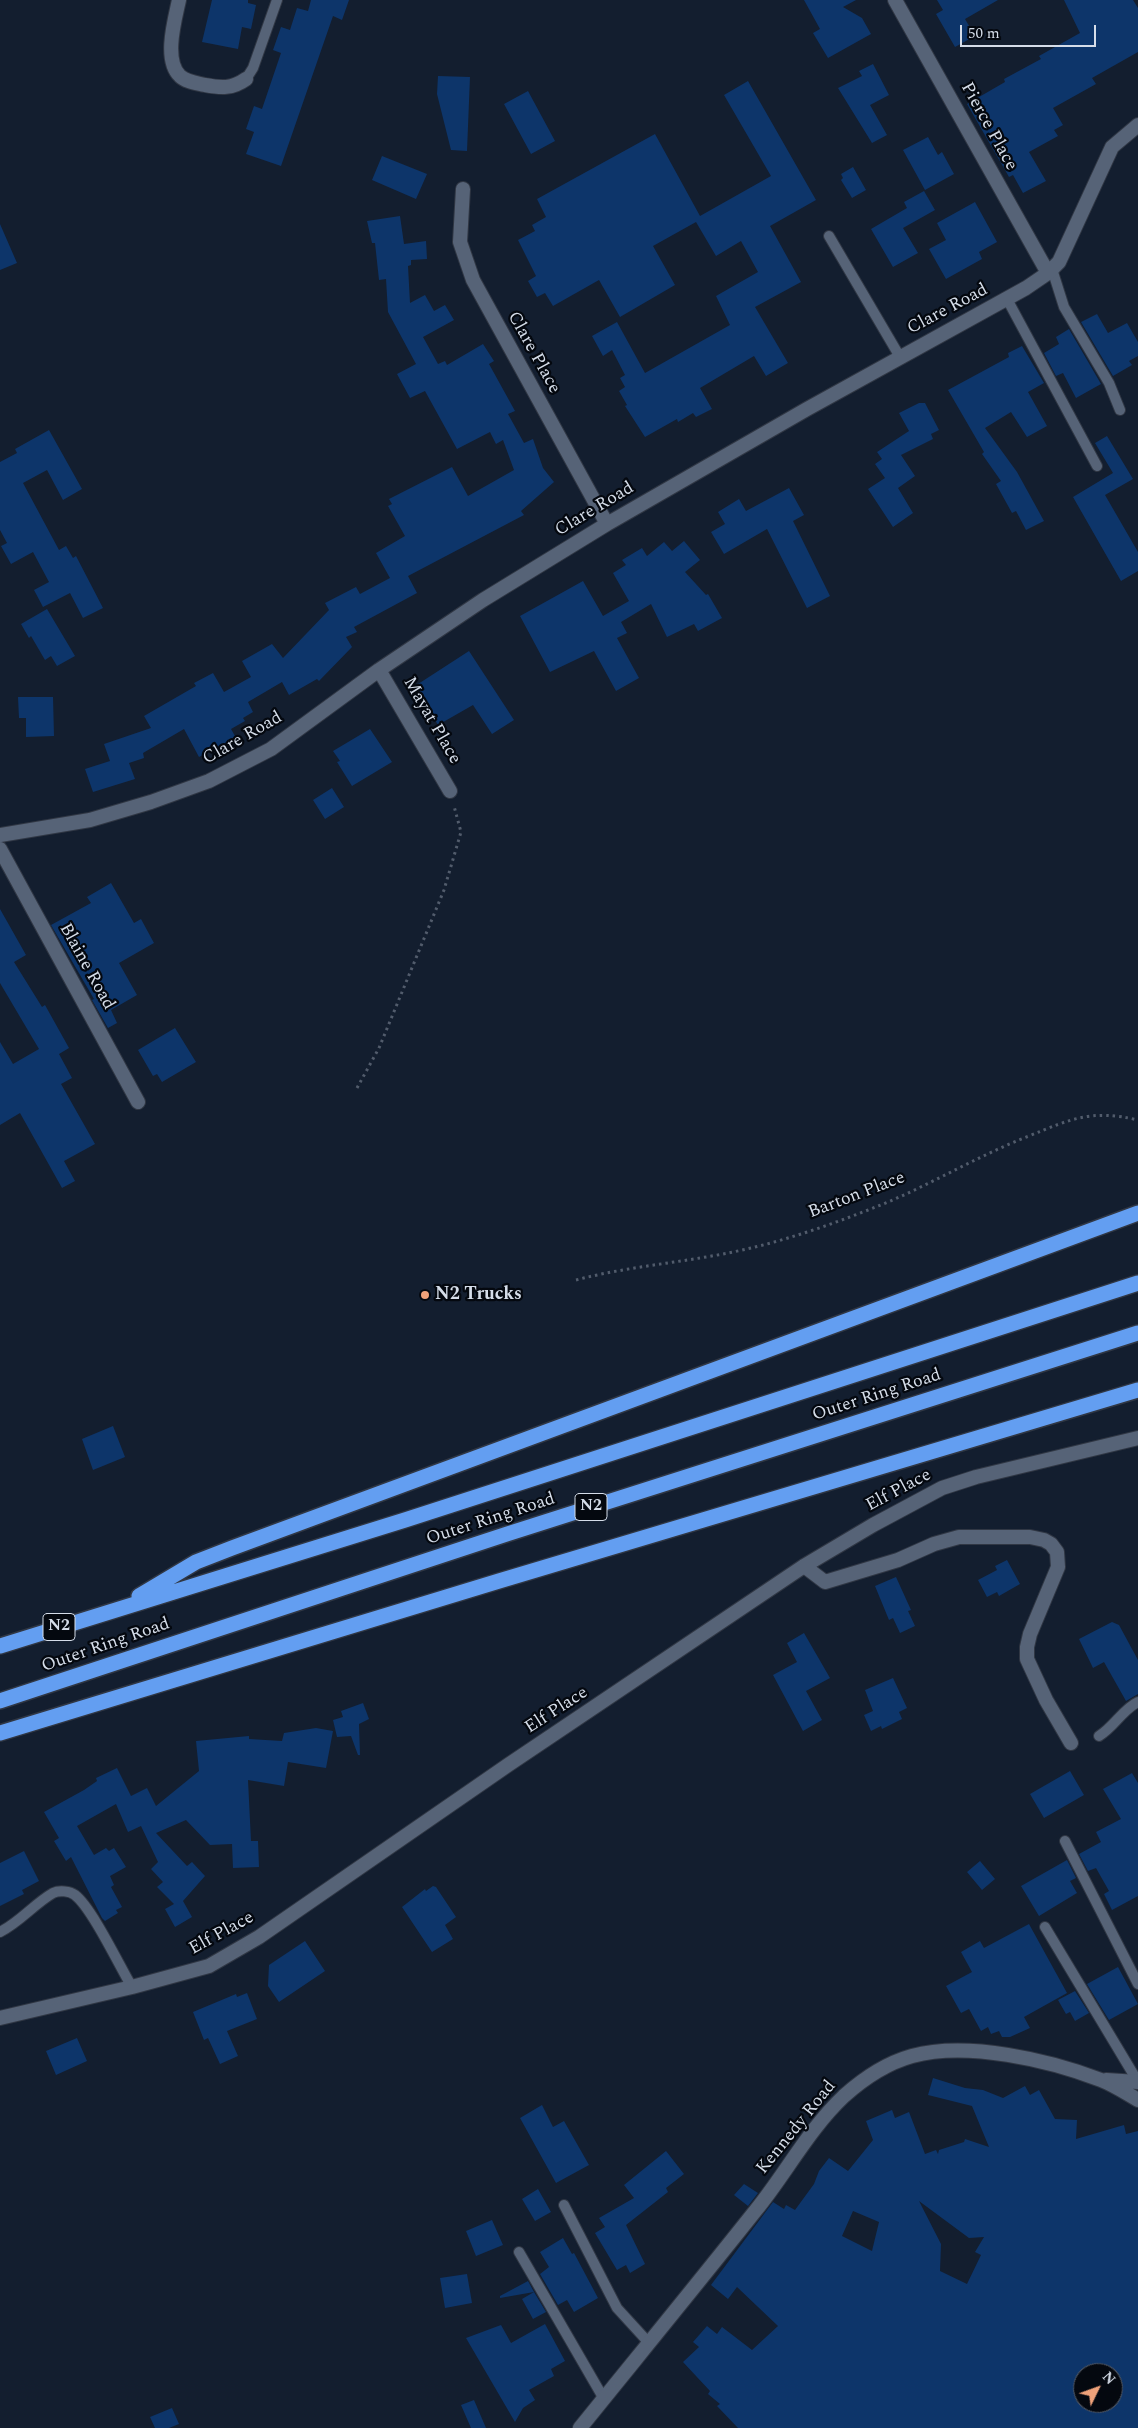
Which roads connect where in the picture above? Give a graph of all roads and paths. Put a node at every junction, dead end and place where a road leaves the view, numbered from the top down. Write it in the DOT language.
graph roads {
  1 [pos="179,0"];
  2 [pos="277,0"];
  3 [pos="895,0"];
  4 [pos="246,79"];
  5 [pos="1138,125"];
  6 [pos="462,190"];
  7 [pos="829,236"];
  8 [pos="1050,271"];
  9 [pos="1007,300"];
  10 [pos="900,357"];
  11 [pos="1120,410"];
  12 [pos="1097,466"];
  13 [pos="607,524"];
  14 [pos="379,670"];
  15 [pos="450,791"];
  16 [pos="0,836"];
  17 [pos="0,849"];
  18 [pos="357,1088"];
  19 [pos="138,1102"];
  20 [pos="1138,1120"];
  21 [pos="1138,1207"];
  22 [pos="1138,1213"];
  23 [pos="1120,1219"];
  24 [pos="576,1280"];
  25 [pos="1138,1283"];
  26 [pos="1138,1333"];
  27 [pos="1138,1390"];
  28 [pos="1138,1438"];
  29 [pos="804,1566"];
  30 [pos="118,1608"];
  31 [pos="0,1646"];
  32 [pos="0,1701"];
  33 [pos="1138,1702"];
  34 [pos="0,1734"];
  35 [pos="1099,1736"];
  36 [pos="1071,1743"];
  37 [pos="1065,1841"];
  38 [pos="1045,1927"];
  39 [pos="0,1932"];
  40 [pos="1138,1984"];
  41 [pos="132,1988"];
  42 [pos="0,2018"];
  43 [pos="1103,2080"];
  44 [pos="1138,2082"];
  45 [pos="1138,2100"];
  46 [pos="564,2205"];
  47 [pos="519,2252"];
  48 [pos="649,2343"];
  49 [pos="604,2399"];
  50 [pos="580,2428"];
  1 -- 4 [label="street"];
  2 -- 4 [label="lane"];
  3 -- 8 [label="street, Pierce Place"];
  5 -- 8 [label="street, Clare Road"];
  6 -- 13 [label="street, Clare Place"];
  7 -- 10 [label="lane"];
  8 -- 9 [label="street, Clare Road"];
  8 -- 11 [label="lane"];
  9 -- 10 [label="street, Clare Road"];
  9 -- 12 [label="lane"];
  10 -- 13 [label="street, Clare Road"];
  13 -- 14 [label="street, Clare Road"];
  14 -- 15 [label="street, Mayat Place"];
  14 -- 16 [label="street, Clare Road"];
  15 -- 18 [label="path"];
  17 -- 19 [label="street, Blaine Road"];
  20 -- 24 [label="path, Barton Place"];
  21 -- 23 [label="highway"];
  22 -- 23 [label="highway"];
  23 -- 30 [label="highway"];
  25 -- 30 [label="highway, Outer Ring Road / N2"];
  26 -- 32 [label="highway, Outer Ring Road / N2"];
  27 -- 34 [label="highway"];
  28 -- 29 [label="street, Elf Place"];
  29 -- 36 [label="street"];
  29 -- 41 [label="street, Elf Place"];
  30 -- 31 [label="highway, Outer Ring Road / N2"];
  33 -- 35 [label="lane"];
  37 -- 40 [label="lane"];
  38 -- 44 [label="lane"];
  39 -- 41 [label="lane"];
  41 -- 42 [label="street, Elf Place"];
  43 -- 44 [label="street"];
  43 -- 45 [label="street, Kennedy Road"];
  43 -- 48 [label="street, Kennedy Road"];
  46 -- 48 [label="lane"];
  47 -- 49 [label="lane"];
  48 -- 49 [label="street, Kennedy Road"];
  49 -- 50 [label="street, Kennedy Road"];
}
